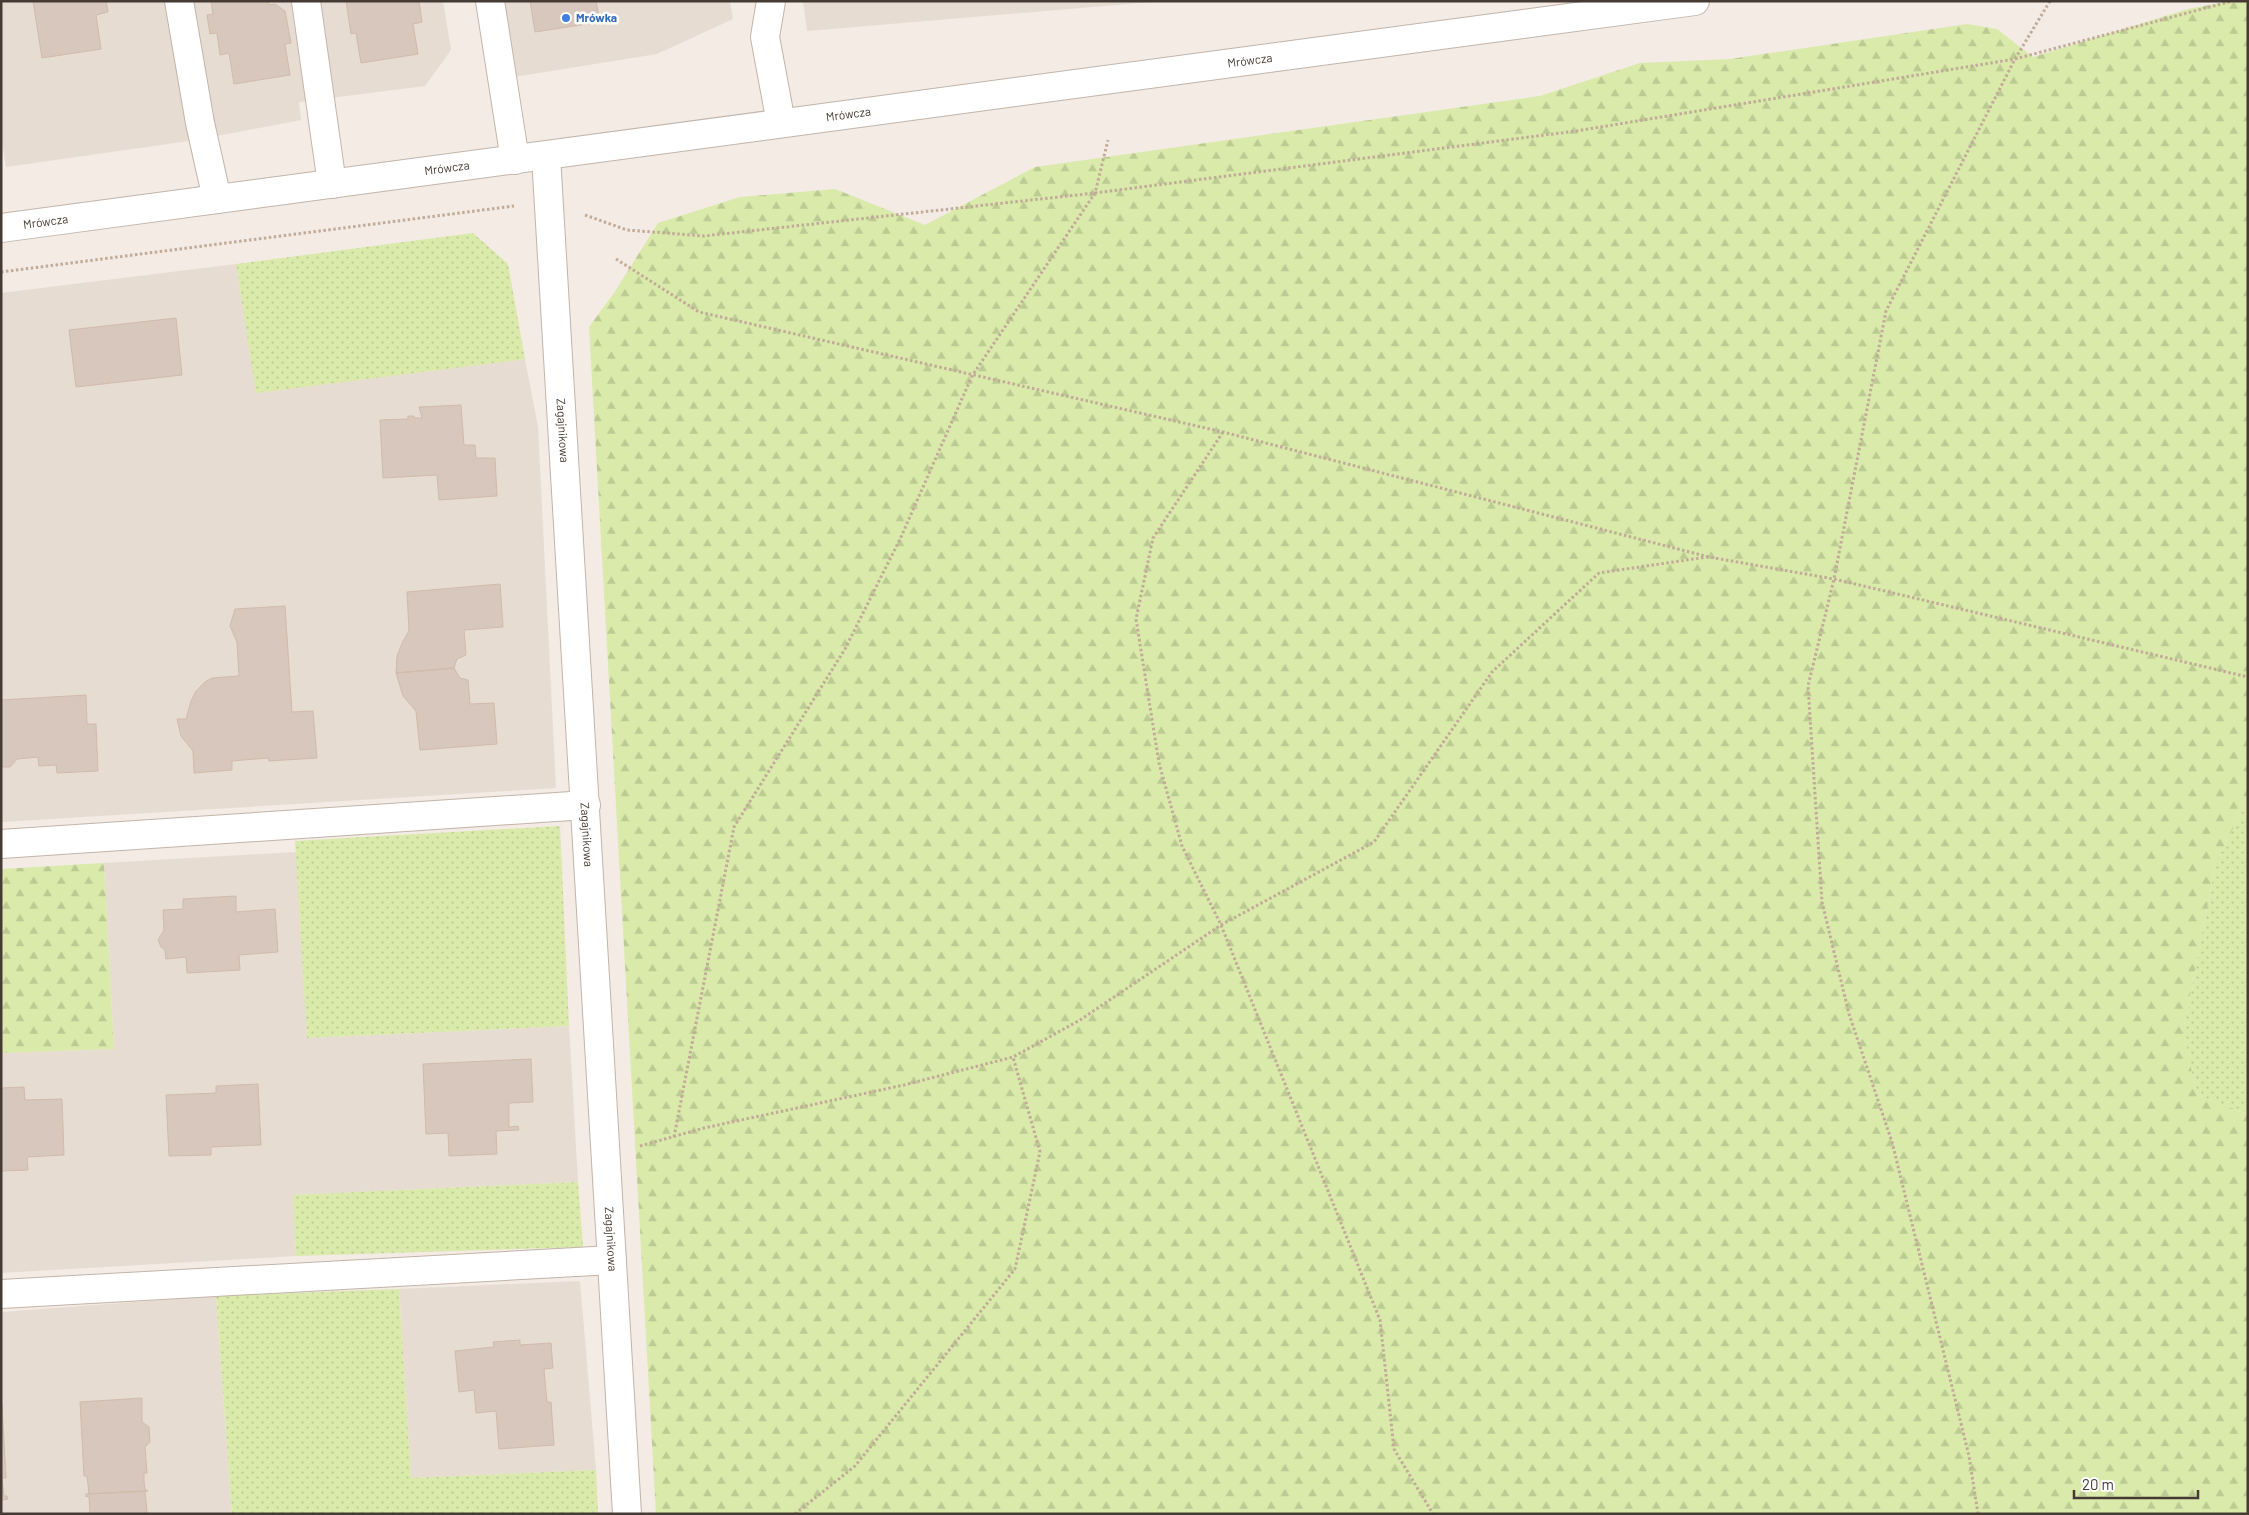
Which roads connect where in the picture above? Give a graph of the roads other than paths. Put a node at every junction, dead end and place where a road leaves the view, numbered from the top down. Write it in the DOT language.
graph roads {
  1 [pos="178,1"];
  2 [pos="306,1"];
  3 [pos="490,1"];
  4 [pos="749,1"];
  5 [pos="771,1"];
  6 [pos="1695,1"];
  7 [pos="765,37"];
  8 [pos="781,123"];
  9 [pos="546,156"];
  10 [pos="515,160"];
  11 [pos="332,184"];
  12 [pos="217,199"];
  13 [pos="2,227"];
  14 [pos="586,805"];
  15 [pos="1,844"];
  16 [pos="612,1260"];
  17 [pos="1,1294"];
  18 [pos="627,1514"];
  1 -- 12 [label="street"];
  2 -- 11 [label="street"];
  3 -- 10 [label="street"];
  4 -- 7 [label="street"];
  5 -- 7 [label="street"];
  6 -- 8 [label="street, Mrówcza"];
  7 -- 8 [label="street"];
  8 -- 9 [label="street, Mrówcza"];
  9 -- 10 [label="street, Mrówcza"];
  9 -- 14 [label="street, Zagajnikowa"];
  10 -- 11 [label="street, Mrówcza"];
  11 -- 12 [label="street, Mrówcza"];
  12 -- 13 [label="street, Mrówcza"];
  14 -- 15 [label="street"];
  14 -- 16 [label="street, Zagajnikowa"];
  16 -- 17 [label="street"];
  16 -- 18 [label="street, Zagajnikowa"];
}
